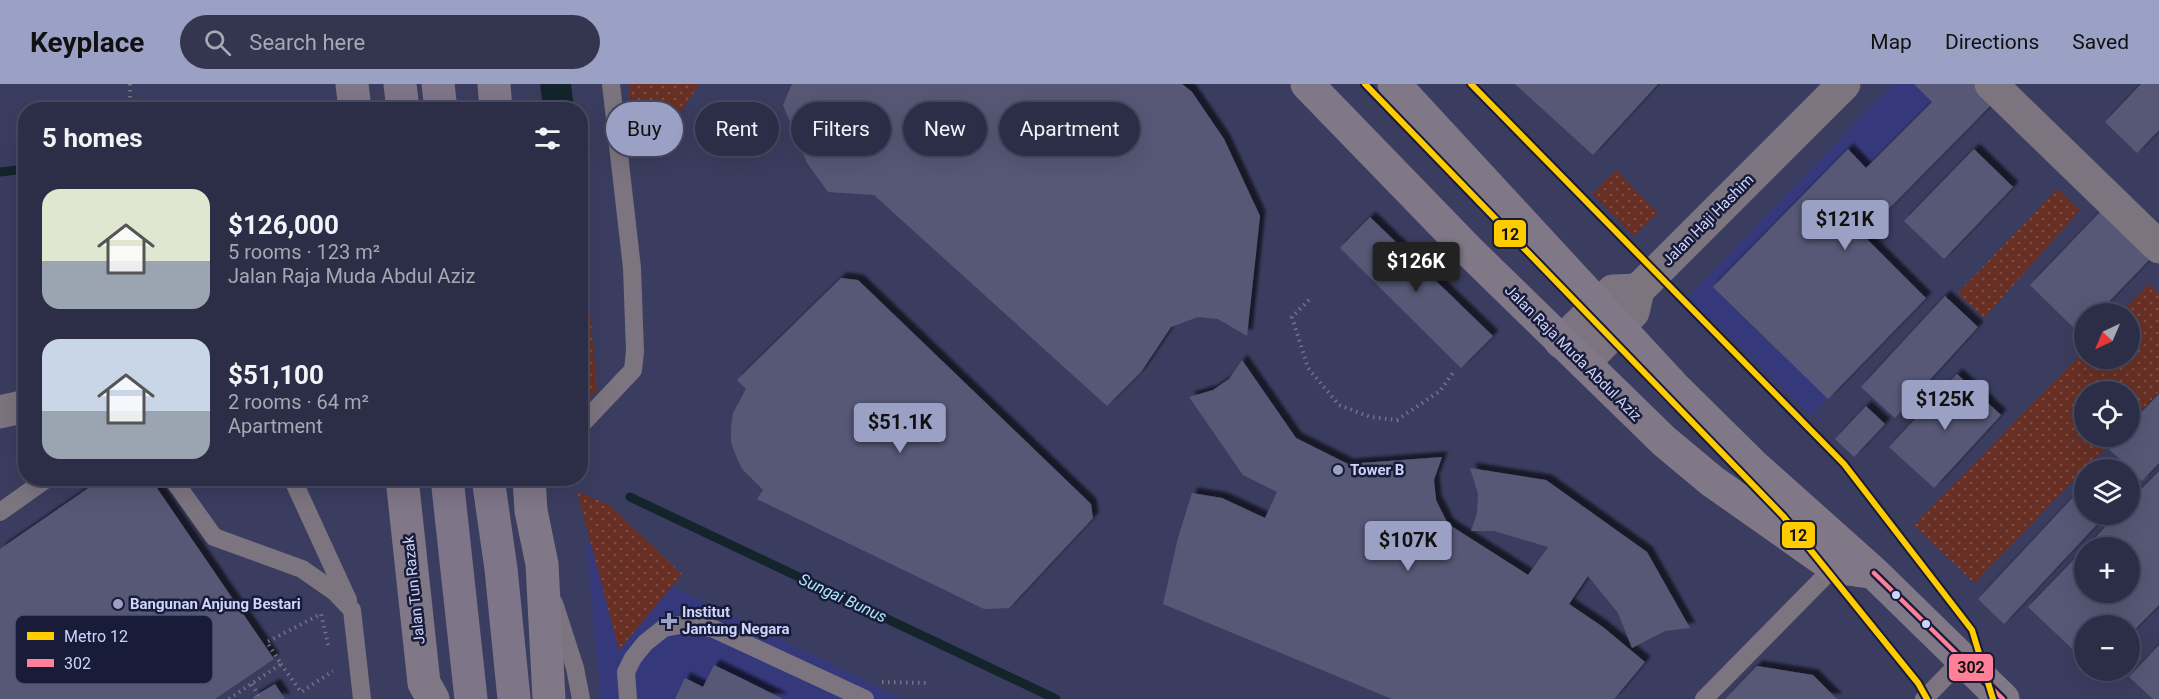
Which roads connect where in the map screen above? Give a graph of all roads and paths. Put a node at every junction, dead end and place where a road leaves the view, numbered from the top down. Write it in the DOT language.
graph roads {
  1 [pos="130,84"];
  2 [pos="352,84"];
  3 [pos="400,84"];
  4 [pos="438,84"];
  5 [pos="494,84"];
  6 [pos="611,84"];
  7 [pos="1307,84"];
  8 [pos="1394,84"];
  9 [pos="1844,84"];
  10 [pos="1991,84"];
  11 [pos="130,102"];
  12 [pos="355,102"];
  13 [pos="402,102"];
  14 [pos="440,102"];
  15 [pos="495,102"];
  16 [pos="2159,247"];
  17 [pos="1309,300"];
  18 [pos="1609,317"];
  19 [pos="1573,352"];
  20 [pos="1455,370"];
  21 [pos="18,408"];
  22 [pos="0,412"];
  23 [pos="588,418"];
  24 [pos="37,486"];
  25 [pos="178,486"];
  26 [pos="296,486"];
  27 [pos="403,486"];
  28 [pos="448,486"];
  29 [pos="489,486"];
  30 [pos="530,486"];
  31 [pos="0,512"];
  32 [pos="542,564"];
  33 [pos="1834,567"];
  34 [pos="1874,573"];
  35 [pos="352,610"];
  36 [pos="321,614"];
  37 [pos="1963,659"];
  38 [pos="281,664"];
  39 [pos="334,671"];
  40 [pos="252,684"];
  41 [pos="426,694"];
  42 [pos="229,699"];
  43 [pos="260,699"];
  44 [pos="362,699"];
  45 [pos="471,699"];
  46 [pos="514,699"];
  47 [pos="549,699"];
  48 [pos="581,699"];
  49 [pos="628,699"];
  50 [pos="865,699"];
  51 [pos="1704,699"];
  52 [pos="1924,699"];
  53 [pos="2004,699"];
  1 -- 11 [label="path"];
  2 -- 12 [label="main road"];
  3 -- 13 [label="main road"];
  4 -- 14 [label="main road"];
  5 -- 15 [label="main road"];
  6 -- 23 [label="lane"];
  7 -- 19 [label="main road, Jalan Raja Muda Abdul Aziz"];
  8 -- 18 [label="main road"];
  9 -- 18 [label="street, Jalan Haji Hashim"];
  10 -- 16 [label="street"];
  17 -- 20 [label="path"];
  18 -- 19 [label="street, Jalan Haji Hashim"];
  18 -- 34 [label="main road"];
  19 -- 33 [label="main road, Jalan Raja Muda Abdul Aziz"];
  21 -- 22 [label="street"];
  24 -- 31 [label="lane"];
  25 -- 35 [label="lane"];
  26 -- 35 [label="lane"];
  27 -- 41 [label="main road, Jalan Tun Razak"];
  28 -- 45 [label="main road"];
  29 -- 46 [label="main road"];
  30 -- 32 [label="main road"];
  32 -- 47 [label="main road"];
  32 -- 48 [label="lane"];
  33 -- 34 [label="main road, Jalan Raja Muda Abdul Aziz"];
  33 -- 51 [label="lane"];
  34 -- 37 [label="main road"];
  35 -- 44 [label="lane"];
  36 -- 38 [label="path"];
  37 -- 52 [label="lane"];
  37 -- 53 [label="main road"];
  38 -- 39 [label="path"];
  38 -- 40 [label="path"];
  40 -- 42 [label="path"];
  40 -- 43 [label="path"];
  49 -- 50 [label="lane"];
}
